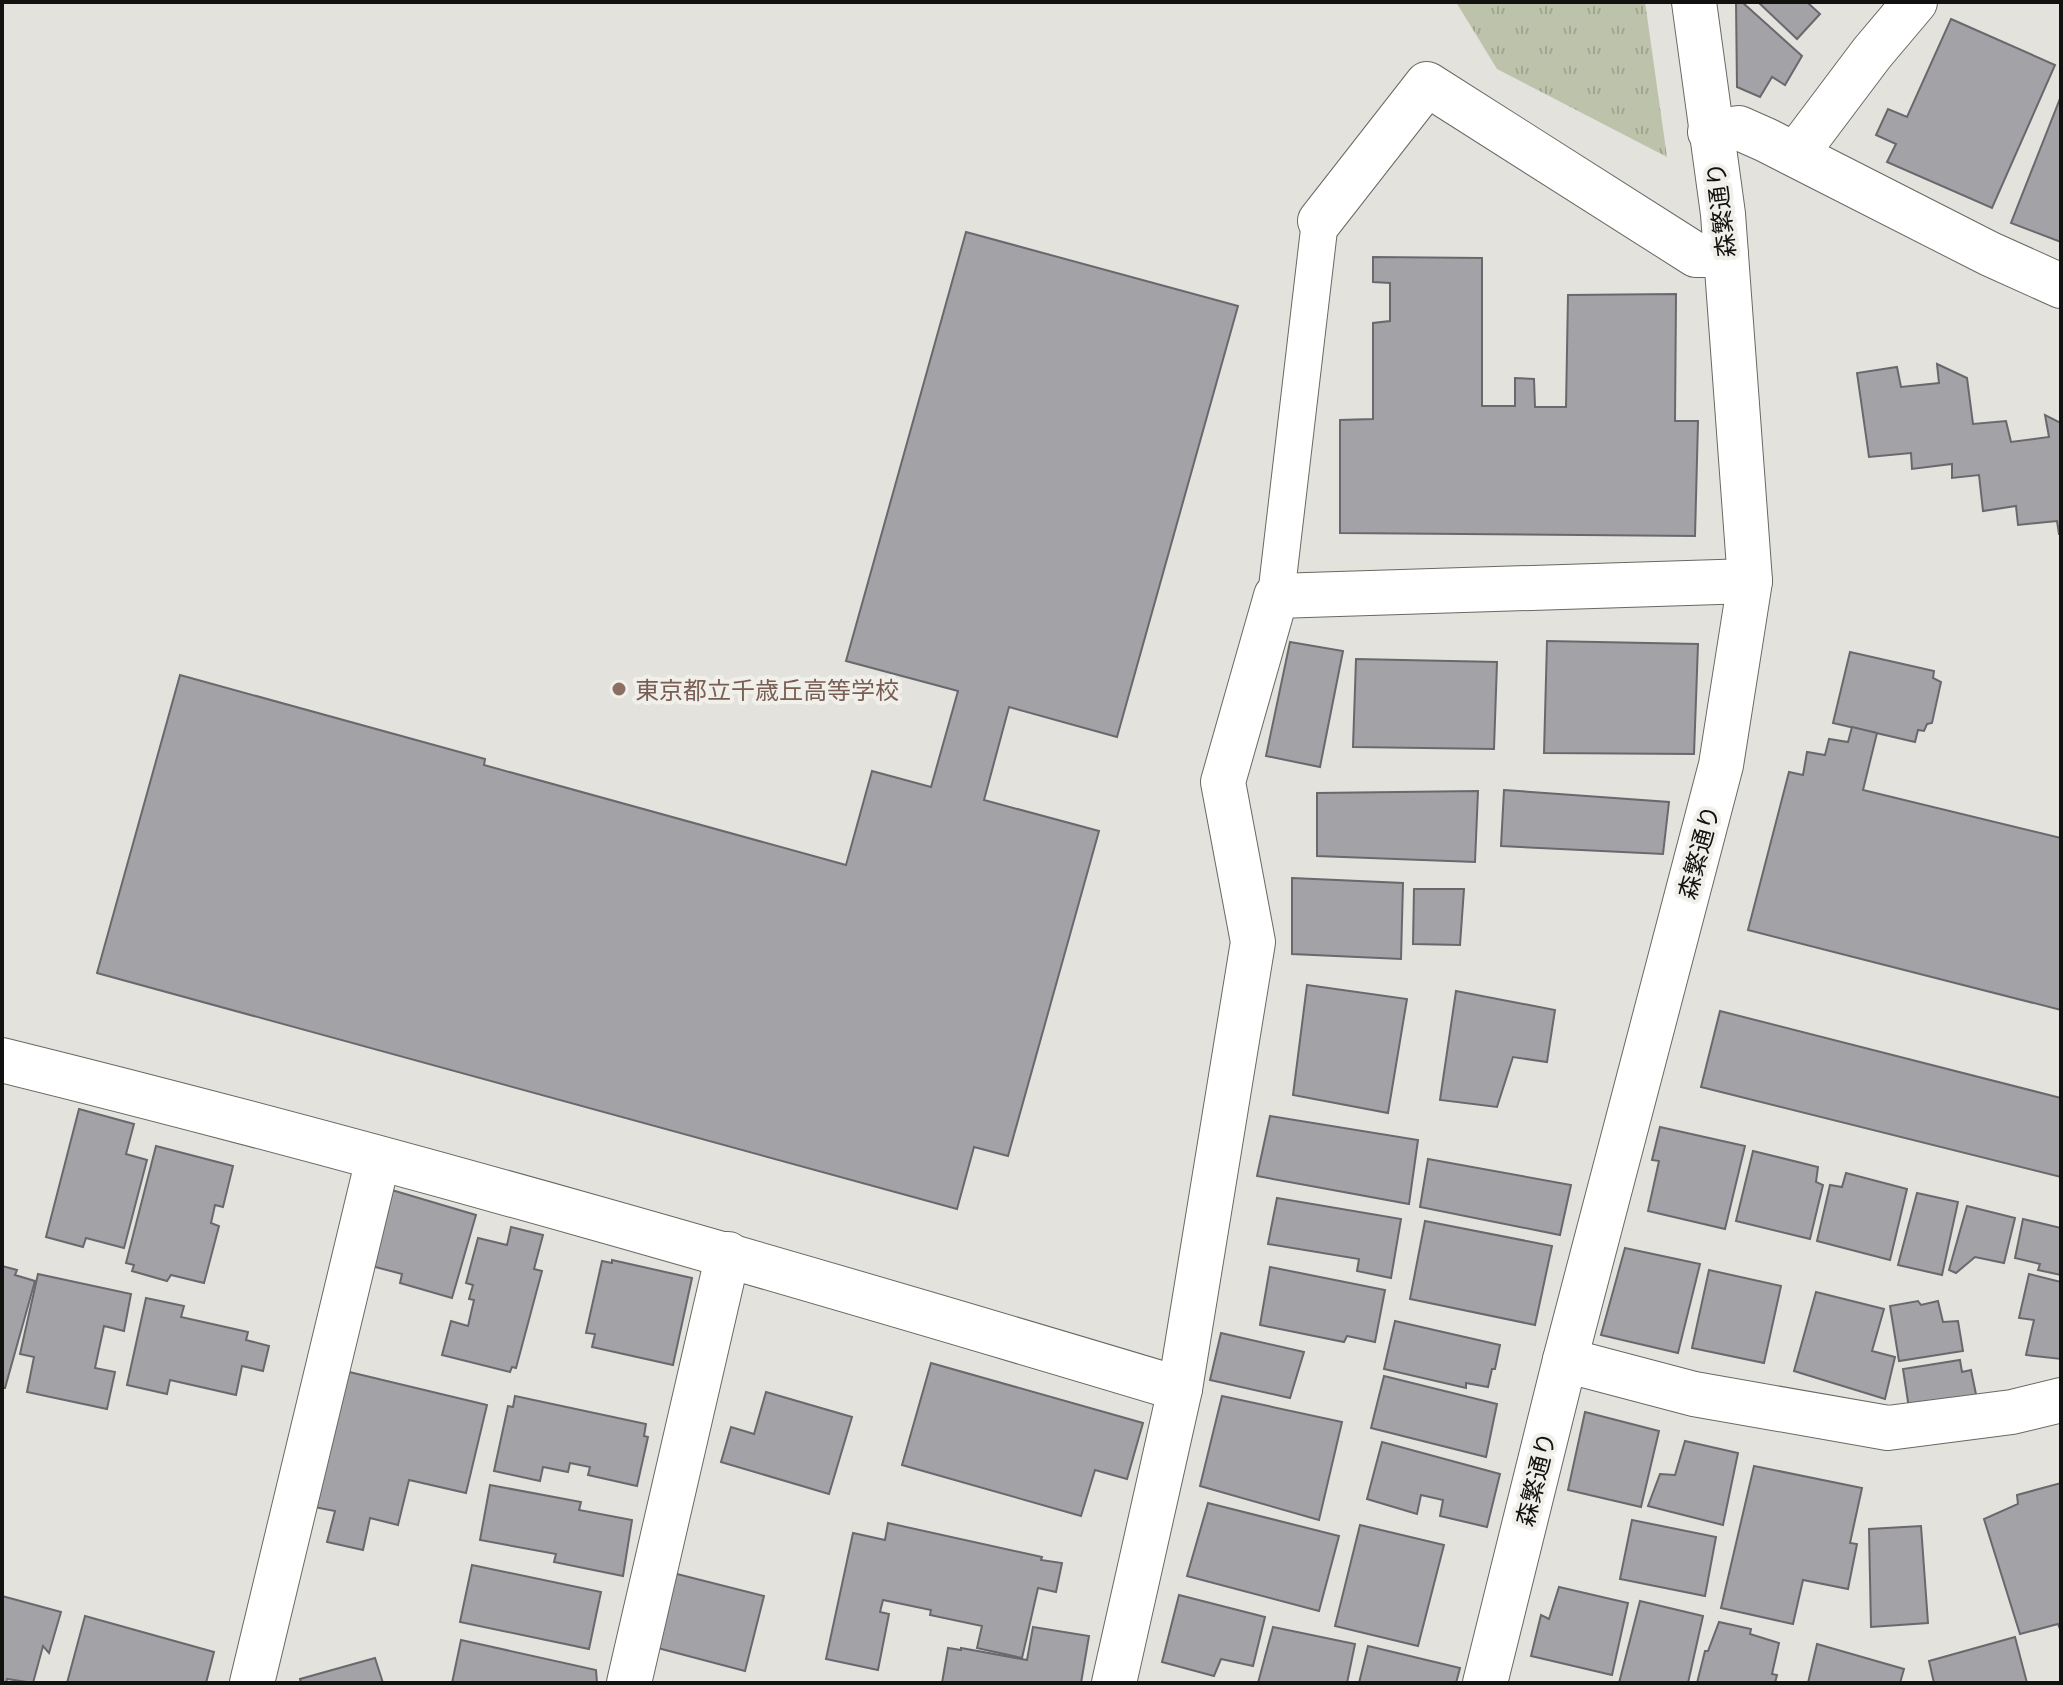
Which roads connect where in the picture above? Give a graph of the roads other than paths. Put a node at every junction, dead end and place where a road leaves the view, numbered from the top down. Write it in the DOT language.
graph roads {
  1 [pos="1694,2"];
  2 [pos="1915,2"];
  3 [pos="1710,132"];
  4 [pos="1796,154"];
  5 [pos="1320,221"];
  6 [pos="1726,255"];
  7 [pos="2061,286"];
  8 [pos="1750,581"];
  9 [pos="1276,596"];
  10 [pos="2,1060"];
  11 [pos="378,1159"];
  12 [pos="728,1254"];
  13 [pos="1565,1360"];
  14 [pos="1180,1389"];
  15 [pos="2061,1400"];
  16 [pos="252,1683"];
  17 [pos="629,1683"];
  18 [pos="1114,1683"];
  19 [pos="1485,1683"];
  1 -- 3 [label="street, 森繁通り"];
  2 -- 4 [label="street"];
  3 -- 4 [label="street"];
  3 -- 6 [label="street, 森繁通り"];
  4 -- 7 [label="street"];
  5 -- 6 [label="street"];
  5 -- 9 [label="lane"];
  6 -- 8 [label="street, 森繁通り"];
  8 -- 9 [label="street"];
  8 -- 13 [label="street, 森繁通り"];
  9 -- 14 [label="street"];
  10 -- 11 [label="street"];
  11 -- 12 [label="street"];
  11 -- 16 [label="street"];
  12 -- 14 [label="street"];
  12 -- 17 [label="street"];
  13 -- 15 [label="street"];
  13 -- 19 [label="street, 森繁通り"];
  14 -- 18 [label="street"];
}
